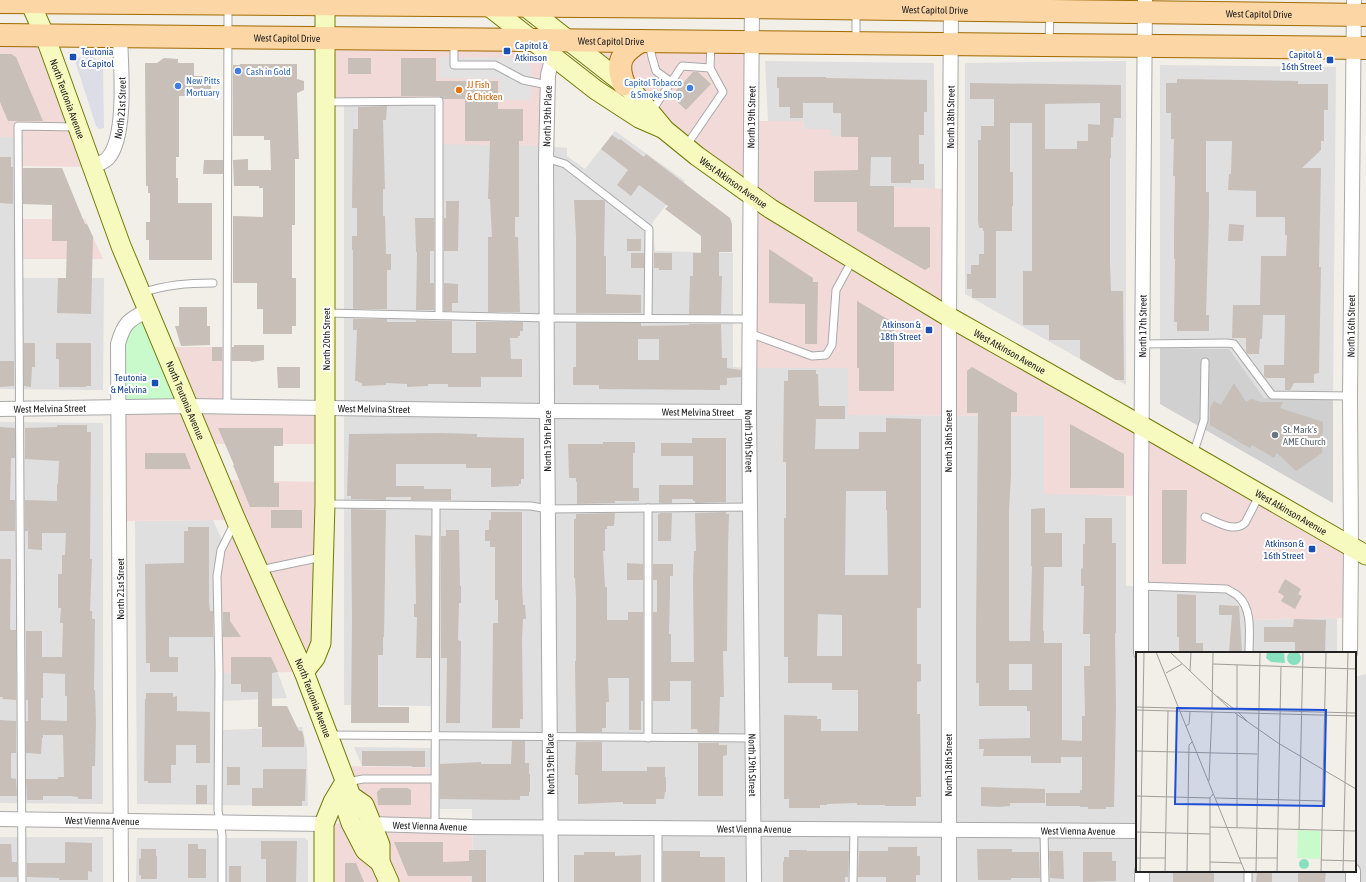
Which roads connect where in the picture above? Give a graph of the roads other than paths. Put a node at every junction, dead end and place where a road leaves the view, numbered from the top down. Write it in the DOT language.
graph roads {
  1 [pos="30,1"];
  2 [pos="0,2"];
  3 [pos="259,2"];
  4 [pos="287,2"];
  5 [pos="325,2"];
  6 [pos="485,3"];
  7 [pos="520,3"];
  8 [pos="553,3"];
  9 [pos="228,4"];
  10 [pos="752,4"];
  11 [pos="856,4"];
  12 [pos="951,5"];
  13 [pos="1145,6"];
  14 [pos="1050,8"];
  15 [pos="1358,10"];
  16 [pos="0,35"];
  17 [pos="45,36"];
  18 [pos="120,37"];
  19 [pos="228,37"];
  20 [pos="325,38"];
  21 [pos="454,39"];
  22 [pos="531,40"];
  23 [pos="645,40"];
  24 [pos="711,41"];
  25 [pos="751,41"];
  26 [pos="557,42"];
  27 [pos="856,42"];
  28 [pos="950,44"];
  29 [pos="1050,45"];
  30 [pos="1145,46"];
  31 [pos="1360,48"];
  32 [pos="710,68"];
  33 [pos="671,82"];
  34 [pos="624,84"];
  35 [pos="548,85"];
  36 [pos="326,102"];
  37 [pos="651,112"];
  38 [pos="78,127"];
  39 [pos="665,130"];
  40 [pos="685,146"];
  41 [pos="546,158"];
  42 [pos="92,167"];
  43 [pos="750,194"];
  44 [pos="853,259"];
  45 [pos="213,283"];
  46 [pos="140,293"];
  47 [pos="148,310"];
  48 [pos="326,312"];
  49 [pos="439,315"];
  50 [pos="948,317"];
  51 [pos="547,318"];
  52 [pos="648,318"];
  53 [pos="749,326"];
  54 [pos="1142,344"];
  55 [pos="1205,362"];
  56 [pos="1350,396"];
  57 [pos="188,406"];
  58 [pos="227,407"];
  59 [pos="119,408"];
  60 [pos="325,408"];
  61 [pos="0,409"];
  62 [pos="18,409"];
  63 [pos="547,411"];
  64 [pos="749,412"];
  65 [pos="1142,426"];
  66 [pos="1193,455"];
  67 [pos="1260,494"];
  68 [pos="325,504"];
  69 [pos="436,506"];
  70 [pos="750,507"];
  71 [pos="648,508"];
  72 [pos="548,509"];
  73 [pos="1205,517"];
  74 [pos="236,520"];
  75 [pos="1359,551"];
  76 [pos="324,557"];
  77 [pos="258,570"];
  78 [pos="1140,586"];
  79 [pos="1141,652"];
  80 [pos="1249,652"];
  81 [pos="1350,652"];
  82 [pos="304,672"];
  83 [pos="328,735"];
  84 [pos="436,736"];
  85 [pos="550,737"];
  86 [pos="648,738"];
  87 [pos="752,738"];
  88 [pos="435,779"];
  89 [pos="348,789"];
  90 [pos="0,818"];
  91 [pos="22,818"];
  92 [pos="121,820"];
  93 [pos="220,822"];
  94 [pos="324,824"];
  95 [pos="371,824"];
  96 [pos="435,825"];
  97 [pos="551,827"];
  98 [pos="658,828"];
  99 [pos="754,828"];
  100 [pos="854,829"];
  101 [pos="948,829"];
  102 [pos="1044,830"];
  103 [pos="1136,830"];
  104 [pos="380,862"];
  105 [pos="22,882"];
  106 [pos="121,882"];
  107 [pos="222,882"];
  108 [pos="324,882"];
  109 [pos="389,882"];
  110 [pos="551,882"];
  111 [pos="658,882"];
  112 [pos="754,882"];
  113 [pos="853,882"];
  114 [pos="949,882"];
  115 [pos="1044,882"];
  1 -- 2 [label="main road, West Capitol Drive"];
  1 -- 9 [label="main road, West Capitol Drive"];
  1 -- 17 [label="main road, North Teutonia Avenue"];
  3 -- 4 [label="main road, West Capitol Drive"];
  3 -- 9 [label="main road, West Capitol Drive"];
  4 -- 5 [label="main road, West Capitol Drive"];
  5 -- 6 [label="main road, West Capitol Drive"];
  5 -- 20 [label="main road, North 20th Street"];
  6 -- 7 [label="main road, West Capitol Drive"];
  6 -- 22 [label="main road"];
  7 -- 8 [label="main road, West Capitol Drive"];
  7 -- 26 [label="main road, West Atkinson Avenue"];
  8 -- 10 [label="main road, West Capitol Drive"];
  8 -- 26 [label="street, North 19th Place"];
  9 -- 19 [label="lane"];
  10 -- 11 [label="main road, West Capitol Drive"];
  10 -- 25 [label="street, North 19th Street"];
  11 -- 12 [label="main road, West Capitol Drive"];
  11 -- 27 [label="lane"];
  12 -- 14 [label="main road, West Capitol Drive"];
  12 -- 28 [label="street, North 18th Street"];
  13 -- 14 [label="main road, West Capitol Drive"];
  13 -- 15 [label="main road, West Capitol Drive"];
  13 -- 30 [label="street, North 17th Street"];
  14 -- 29 [label="lane"];
  15 -- 31 [label="street, North 16th Street"];
  16 -- 17 [label="main road, West Capitol Drive"];
  17 -- 18 [label="main road, West Capitol Drive"];
  17 -- 38 [label="main road, North Teutonia Avenue"];
  18 -- 19 [label="main road, West Capitol Drive"];
  18 -- 42 [label="street, North 21st Street"];
  19 -- 20 [label="main road, West Capitol Drive"];
  19 -- 58 [label="lane"];
  20 -- 21 [label="main road, West Capitol Drive"];
  20 -- 36 [label="main road, North 20th Street"];
  21 -- 22 [label="main road, West Capitol Drive"];
  21 -- 35 [label="lane"];
  22 -- 26 [label="main road, West Capitol Drive"];
  23 -- 24 [label="main road, West Capitol Drive"];
  23 -- 26 [label="main road, West Capitol Drive"];
  23 -- 33 [label="lane"];
  23 -- 34 [label="main road"];
  24 -- 25 [label="main road, West Capitol Drive"];
  24 -- 32 [label="lane"];
  25 -- 27 [label="main road, West Capitol Drive"];
  25 -- 43 [label="street, North 19th Street"];
  26 -- 34 [label="main road, West Atkinson Avenue"];
  26 -- 35 [label="street, North 19th Place"];
  26 -- 39 [label="main road, West Atkinson Avenue"];
  27 -- 28 [label="main road, West Capitol Drive"];
  28 -- 29 [label="main road, West Capitol Drive"];
  28 -- 50 [label="street, North 18th Street"];
  29 -- 30 [label="main road, West Capitol Drive"];
  30 -- 31 [label="main road, West Capitol Drive"];
  30 -- 54 [label="street, North 17th Street"];
  31 -- 56 [label="street, North 16th Street"];
  32 -- 33 [label="lane"];
  32 -- 40 [label="lane"];
  33 -- 37 [label="lane"];
  34 -- 37 [label="main road, West Atkinson Avenue"];
  35 -- 41 [label="street, North 19th Place"];
  36 -- 48 [label="main road, North 20th Street"];
  36 -- 49 [label="lane"];
  37 -- 39 [label="main road, West Atkinson Avenue"];
  38 -- 42 [label="main road, North Teutonia Avenue"];
  38 -- 62 [label="lane"];
  39 -- 40 [label="main road, West Atkinson Avenue"];
  40 -- 43 [label="main road, West Atkinson Avenue"];
  41 -- 51 [label="street, North 19th Place"];
  41 -- 52 [label="lane"];
  42 -- 46 [label="main road, North Teutonia Avenue"];
  43 -- 44 [label="main road, West Atkinson Avenue"];
  43 -- 53 [label="street, North 19th Street"];
  44 -- 50 [label="main road, West Atkinson Avenue"];
  44 -- 53 [label="lane"];
  45 -- 46 [label="lane"];
  46 -- 47 [label="main road, North Teutonia Avenue"];
  47 -- 57 [label="main road, North Teutonia Avenue"];
  47 -- 59 [label="street, North 21st Street"];
  48 -- 49 [label="lane"];
  48 -- 60 [label="main road, North 20th Street"];
  49 -- 51 [label="lane"];
  50 -- 65 [label="main road, West Atkinson Avenue"];
  50 -- 101 [label="street, North 18th Street"];
  51 -- 52 [label="lane"];
  51 -- 63 [label="street, North 19th Place"];
  52 -- 53 [label="lane"];
  53 -- 64 [label="street, North 19th Street"];
  54 -- 56 [label="lane"];
  54 -- 65 [label="street, North 17th Street"];
  55 -- 66 [label="lane"];
  56 -- 75 [label="street, North 16th Street"];
  57 -- 58 [label="street, West Melvina Street"];
  57 -- 59 [label="street, West Melvina Street"];
  57 -- 74 [label="main road, North Teutonia Avenue"];
  58 -- 60 [label="street, West Melvina Street"];
  59 -- 62 [label="street, West Melvina Street"];
  59 -- 92 [label="street, North 21st Street"];
  60 -- 63 [label="street, West Melvina Street"];
  60 -- 68 [label="main road, North 20th Street"];
  61 -- 62 [label="street, West Melvina Street"];
  62 -- 91 [label="lane"];
  63 -- 64 [label="street, West Melvina Street"];
  63 -- 72 [label="street, North 19th Place"];
  64 -- 70 [label="street, North 19th Street"];
  65 -- 66 [label="main road, West Atkinson Avenue"];
  65 -- 78 [label="street, North 17th Street"];
  66 -- 67 [label="main road, West Atkinson Avenue"];
  67 -- 73 [label="lane"];
  67 -- 75 [label="main road, West Atkinson Avenue"];
  68 -- 69 [label="lane"];
  68 -- 76 [label="main road, North 20th Street"];
  69 -- 72 [label="lane"];
  69 -- 84 [label="lane"];
  70 -- 71 [label="lane"];
  70 -- 87 [label="street, North 19th Street"];
  71 -- 72 [label="lane"];
  71 -- 86 [label="lane"];
  72 -- 85 [label="street, North 19th Place"];
  74 -- 77 [label="main road, North Teutonia Avenue"];
  74 -- 93 [label="lane"];
  75 -- 81 [label="street, North 16th Street"];
  76 -- 77 [label="lane"];
  76 -- 82 [label="main road, North 20th Street"];
  77 -- 82 [label="main road, North Teutonia Avenue"];
  78 -- 79 [label="street, North 17th Street"];
  78 -- 80 [label="lane"];
  82 -- 83 [label="main road, North Teutonia Avenue"];
  83 -- 84 [label="lane"];
  83 -- 89 [label="main road, North Teutonia Avenue"];
  84 -- 85 [label="lane"];
  84 -- 88 [label="lane"];
  85 -- 86 [label="lane"];
  85 -- 97 [label="street, North 19th Place"];
  86 -- 87 [label="lane"];
  87 -- 99 [label="street, North 19th Street"];
  88 -- 89 [label="lane"];
  88 -- 96 [label="lane"];
  89 -- 94 [label="main road"];
  89 -- 95 [label="main road, North Teutonia Avenue"];
  89 -- 104 [label="main road, North Teutonia Avenue"];
  90 -- 91 [label="street, West Vienna Avenue"];
  91 -- 92 [label="street, West Vienna Avenue"];
  91 -- 105 [label="lane"];
  92 -- 93 [label="street, West Vienna Avenue"];
  92 -- 106 [label="street, North 21st Street"];
  93 -- 94 [label="street, West Vienna Avenue"];
  93 -- 107 [label="lane"];
  94 -- 108 [label="main road"];
  95 -- 96 [label="street, West Vienna Avenue"];
  95 -- 104 [label="main road, North Teutonia Avenue"];
  96 -- 97 [label="street, West Vienna Avenue"];
  97 -- 98 [label="street, West Vienna Avenue"];
  97 -- 110 [label="street, North 19th Place"];
  98 -- 99 [label="street, West Vienna Avenue"];
  98 -- 111 [label="lane"];
  99 -- 100 [label="street, West Vienna Avenue"];
  99 -- 112 [label="street, North 19th Street"];
  100 -- 101 [label="street, West Vienna Avenue"];
  100 -- 113 [label="lane"];
  101 -- 102 [label="street, West Vienna Avenue"];
  101 -- 114 [label="street, North 18th Street"];
  102 -- 103 [label="street, West Vienna Avenue"];
  102 -- 115 [label="lane"];
  104 -- 109 [label="main road, North Teutonia Avenue"];
}
